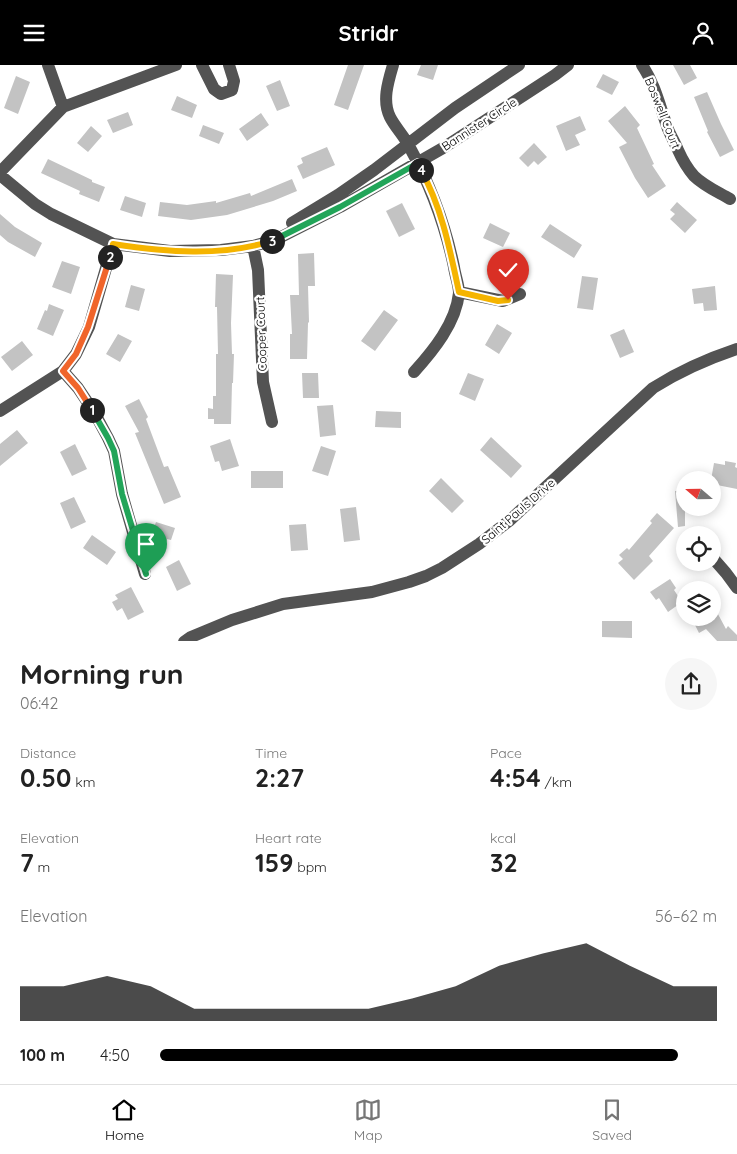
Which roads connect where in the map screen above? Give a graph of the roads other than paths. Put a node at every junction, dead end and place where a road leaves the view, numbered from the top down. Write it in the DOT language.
graph roads {
  1 [pos="48,65"];
  2 [pos="176,65"];
  3 [pos="202,65"];
  4 [pos="229,65"];
  5 [pos="393,65"];
  6 [pos="519,65"];
  7 [pos="568,65"];
  8 [pos="642,65"];
  9 [pos="63,107"];
  10 [pos="409,145"];
  11 [pos="418,163"];
  12 [pos="0,173"];
  13 [pos="730,199"];
  14 [pos="113,244"];
  15 [pos="254,247"];
  16 [pos="459,292"];
  17 [pos="520,294"];
  18 [pos="737,349"];
  19 [pos="63,371"];
  20 [pos="414,372"];
  21 [pos="0,411"];
  22 [pos="272,422"];
  23 [pos="721,567"];
  24 [pos="146,574"];
  25 [pos="737,588"];
  26 [pos="184,641"];
  1 -- 9 [label="street"];
  2 -- 9 [label="street"];
  3 -- 4 [label="street"];
  5 -- 10 [label="street"];
  6 -- 10 [label="street, Bannister Circle"];
  7 -- 11 [label="street, Bannister Circle"];
  8 -- 13 [label="street, Boswell Court"];
  9 -- 12 [label="street"];
  10 -- 11 [label="street"];
  10 -- 15 [label="street, Bannister Circle"];
  11 -- 15 [label="street, Bannister Circle"];
  11 -- 16 [label="street"];
  12 -- 14 [label="street, Bannister Circle"];
  14 -- 15 [label="street, Bannister Circle"];
  14 -- 19 [label="street"];
  15 -- 22 [label="street, Cooper Court"];
  16 -- 17 [label="street"];
  16 -- 20 [label="street"];
  18 -- 26 [label="street, Saint Pauls Drive"];
  19 -- 21 [label="street"];
  19 -- 24 [label="street"];
  23 -- 25 [label="street"];
}
